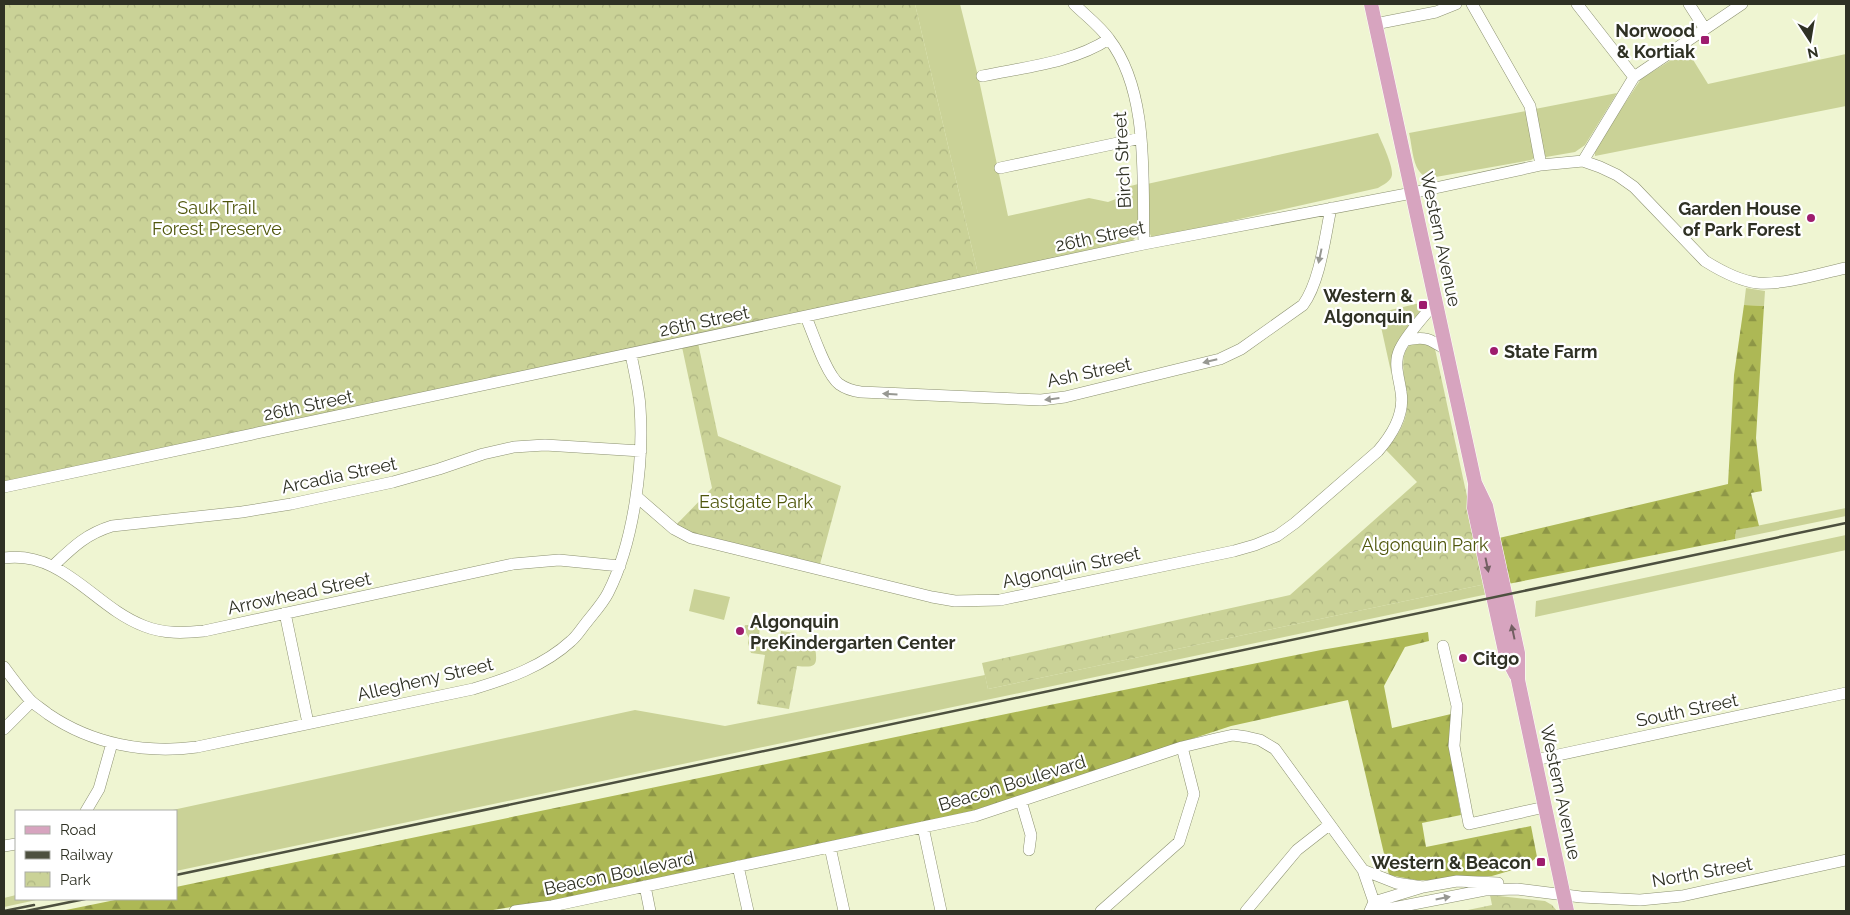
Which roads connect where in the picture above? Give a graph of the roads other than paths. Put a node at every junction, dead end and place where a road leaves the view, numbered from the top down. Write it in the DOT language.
graph roads {
  1 [pos="1074,4"];
  2 [pos="1371,4"];
  3 [pos="1456,4"];
  4 [pos="1472,4"];
  5 [pos="1577,4"];
  6 [pos="1689,4"];
  7 [pos="1742,4"];
  8 [pos="1375,24"];
  9 [pos="1706,29"];
  10 [pos="1109,38"];
  11 [pos="982,76"];
  12 [pos="1634,78"];
  13 [pos="1141,138"];
  14 [pos="1583,161"];
  15 [pos="1541,165"];
  16 [pos="1000,168"];
  17 [pos="1412,193"];
  18 [pos="1331,208"];
  19 [pos="1144,244"];
  20 [pos="1846,268"];
  21 [pos="1435,303"];
  22 [pos="806,317"];
  23 [pos="1407,340"];
  24 [pos="1446,349"];
  25 [pos="631,354"];
  26 [pos="640,451"];
  27 [pos="4,487"];
  28 [pos="637,497"];
  29 [pos="4,558"];
  30 [pos="54,565"];
  31 [pos="620,566"];
  32 [pos="285,613"];
  33 [pos="1443,646"];
  34 [pos="4,667"];
  35 [pos="1846,693"];
  36 [pos="31,702"];
  37 [pos="308,723"];
  38 [pos="4,729"];
  39 [pos="112,743"];
  40 [pos="1182,747"];
  41 [pos="1535,760"];
  42 [pos="1021,801"];
  43 [pos="1545,808"];
  44 [pos="87,810"];
  45 [pos="1329,825"];
  46 [pos="923,827"];
  47 [pos="830,847"];
  48 [pos="1029,850"];
  49 [pos="1846,860"];
  50 [pos="738,866"];
  51 [pos="1362,870"];
  52 [pos="645,886"];
  53 [pos="1423,887"];
  54 [pos="1517,888"];
  55 [pos="1563,894"];
  56 [pos="553,908"];
  57 [pos="1374,908"];
  58 [pos="515,911"];
  59 [pos="650,911"];
  60 [pos="748,911"];
  61 [pos="844,911"];
  62 [pos="941,911"];
  63 [pos="1101,911"];
  64 [pos="1246,911"];
  65 [pos="1567,911"];
  1 -- 10 [label="street, Birch Street"];
  2 -- 8 [label="main road, Western Avenue"];
  3 -- 8 [label="street"];
  4 -- 15 [label="street"];
  5 -- 12 [label="street"];
  6 -- 9 [label="street"];
  7 -- 9 [label="street"];
  8 -- 17 [label="main road, Western Avenue"];
  9 -- 12 [label="street"];
  10 -- 11 [label="street"];
  10 -- 13 [label="street, Birch Street"];
  12 -- 14 [label="street"];
  13 -- 16 [label="street"];
  13 -- 19 [label="street, Birch Street"];
  14 -- 15 [label="street, 26th Street"];
  14 -- 20 [label="street"];
  15 -- 17 [label="street, 26th Street"];
  17 -- 18 [label="street, 26th Street"];
  17 -- 21 [label="main road, Western Avenue"];
  18 -- 19 [label="street, 26th Street"];
  18 -- 22 [label="street, Ash Street, one-way"];
  19 -- 22 [label="street, 26th Street"];
  21 -- 23 [label="street, Algonquin Street"];
  21 -- 24 [label="main road, Western Avenue"];
  22 -- 25 [label="street, 26th Street"];
  23 -- 24 [label="street"];
  23 -- 28 [label="street, Algonquin Street"];
  24 -- 41 [label="main road, Western Avenue"];
  25 -- 26 [label="street, Allegheny Street"];
  25 -- 27 [label="street, 26th Street"];
  26 -- 28 [label="street, Allegheny Street"];
  26 -- 30 [label="street, Arcadia Street"];
  28 -- 31 [label="street, Allegheny Street"];
  29 -- 30 [label="street, Arrowhead Street"];
  30 -- 32 [label="street, Arrowhead Street"];
  31 -- 32 [label="street, Arrowhead Street"];
  31 -- 37 [label="street, Allegheny Street"];
  32 -- 37 [label="street"];
  33 -- 43 [label="street"];
  34 -- 36 [label="street, Allegheny Street"];
  35 -- 41 [label="street, South Street"];
  36 -- 38 [label="street"];
  36 -- 39 [label="street, Allegheny Street"];
  37 -- 39 [label="street, Allegheny Street"];
  39 -- 44 [label="street"];
  40 -- 42 [label="street, Beacon Boulevard"];
  40 -- 45 [label="street, Beacon Boulevard"];
  40 -- 63 [label="street"];
  41 -- 43 [label="main road, Western Avenue"];
  42 -- 46 [label="street, Beacon Boulevard"];
  42 -- 48 [label="street"];
  43 -- 55 [label="main road, Western Avenue"];
  45 -- 51 [label="street, Beacon Boulevard"];
  45 -- 64 [label="street"];
  46 -- 47 [label="street, Beacon Boulevard"];
  46 -- 62 [label="street"];
  47 -- 50 [label="street, Beacon Boulevard"];
  47 -- 61 [label="street"];
  49 -- 55 [label="street, North Street"];
  50 -- 52 [label="street, Beacon Boulevard"];
  50 -- 60 [label="street"];
  51 -- 53 [label="street"];
  51 -- 57 [label="street, Beacon Boulevard"];
  52 -- 56 [label="street, Beacon Boulevard"];
  52 -- 59 [label="street"];
  53 -- 54 [label="street"];
  53 -- 57 [label="street"];
  54 -- 55 [label="street"];
  57 -- 54 [label="street, one-way"];
  55 -- 65 [label="main road, Western Avenue"];
  56 -- 58 [label="street, Beacon Boulevard"];
}
